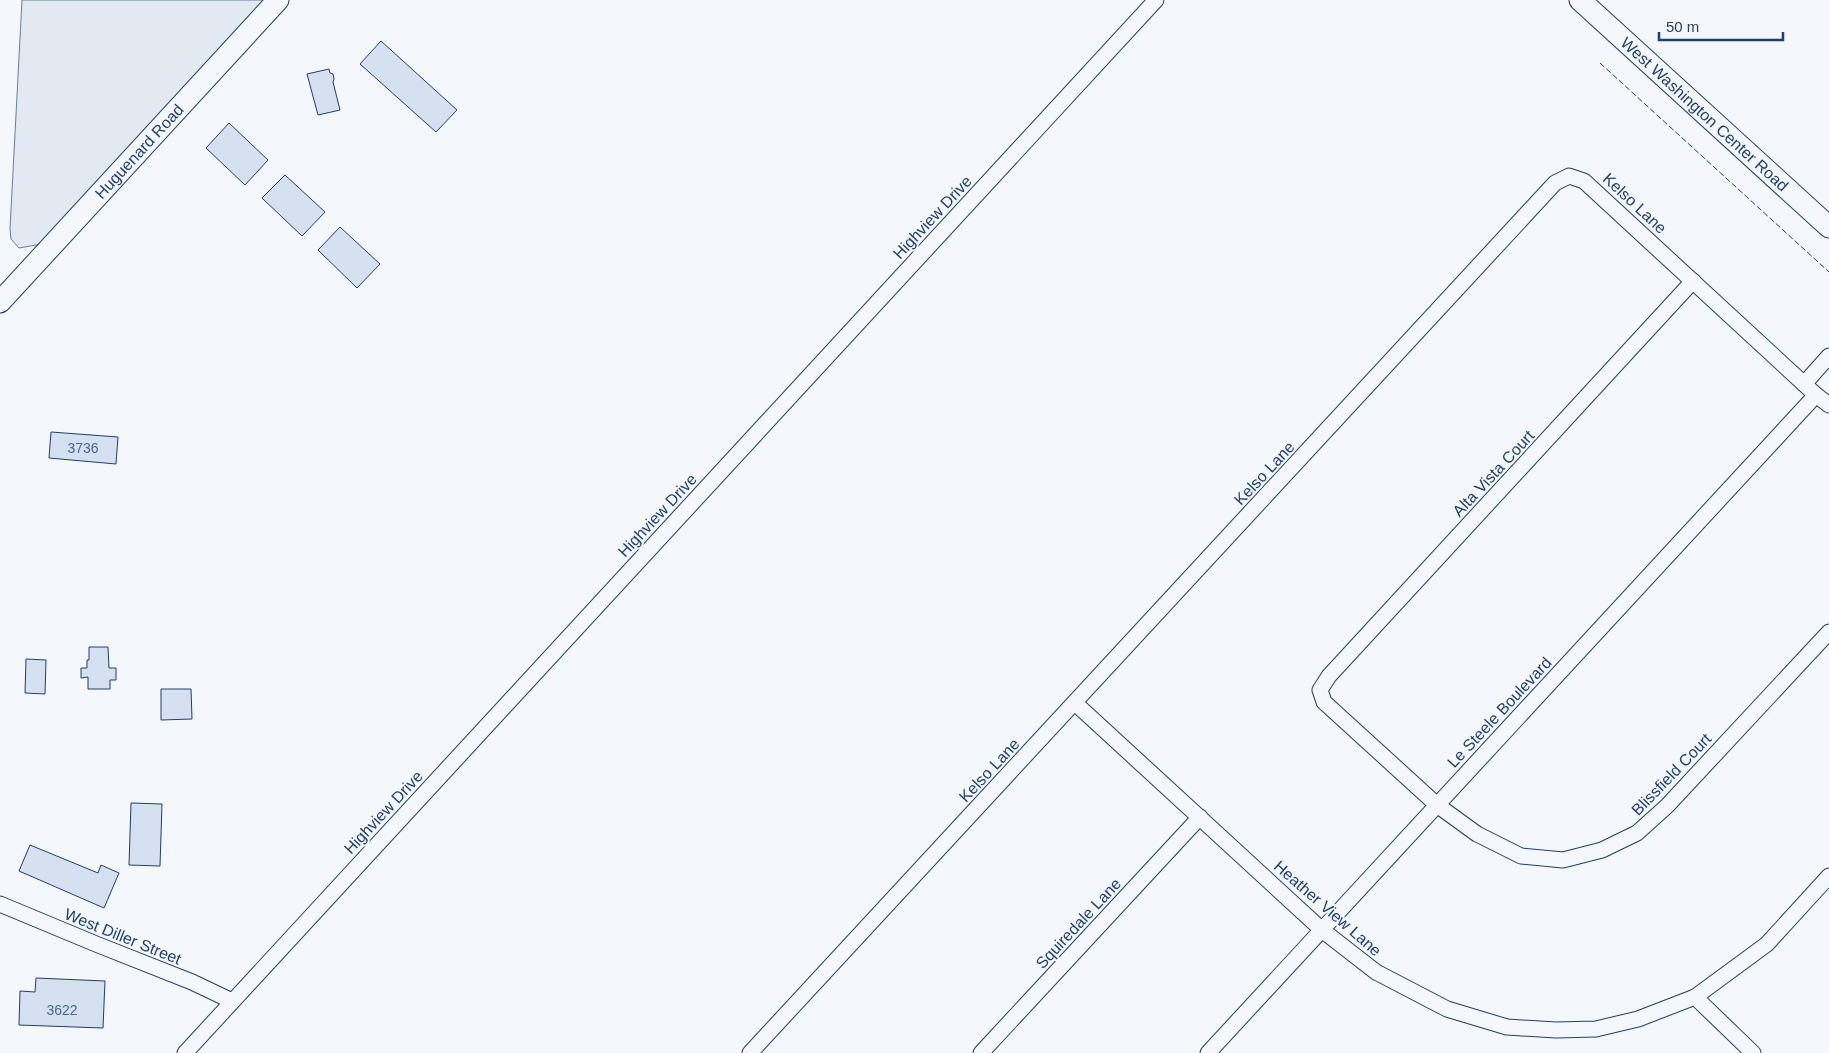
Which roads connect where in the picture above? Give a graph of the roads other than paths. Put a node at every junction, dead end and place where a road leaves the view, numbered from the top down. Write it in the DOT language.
graph roads {
  1 [pos="278,0"];
  2 [pos="1156,0"];
  3 [pos="1580,0"];
  4 [pos="1829,227"];
  5 [pos="1693,281"];
  6 [pos="0,302"];
  7 [pos="1829,356"];
  8 [pos="1804,384"];
  9 [pos="1816,395"];
  10 [pos="1829,405"];
  11 [pos="1829,632"];
  12 [pos="1320,690"];
  13 [pos="1075,703"];
  14 [pos="1438,805"];
  15 [pos="1200,817"];
  16 [pos="1829,876"];
  17 [pos="0,904"];
  18 [pos="1322,930"];
  19 [pos="1694,998"];
  20 [pos="232,1002"];
  21 [pos="185,1053"];
  22 [pos="750,1053"];
  23 [pos="980,1053"];
  24 [pos="1208,1053"];
  25 [pos="1752,1053"];
  1 -- 6 [label="main road, Huguenard Road"];
  2 -- 20 [label="street, Highview Drive"];
  3 -- 4 [label="main road, West Washington Center Road"];
  5 -- 8 [label="street, Kelso Lane"];
  5 -- 12 [label="street, Alta Vista Court"];
  5 -- 13 [label="street, Kelso Lane"];
  7 -- 8 [label="street"];
  8 -- 9 [label="street, Kelso Lane"];
  9 -- 10 [label="street, Kelso Lane"];
  9 -- 14 [label="street, Le Steele Boulevard"];
  11 -- 14 [label="street, Blissfield Court"];
  12 -- 14 [label="street, Blissfield Court"];
  13 -- 15 [label="street, Heather View Lane"];
  13 -- 22 [label="street, Kelso Lane"];
  14 -- 18 [label="street, Le Steele Boulevard"];
  15 -- 18 [label="street, Heather View Lane"];
  15 -- 23 [label="street, Squiredale Lane"];
  16 -- 19 [label="street, Heather View Lane"];
  17 -- 20 [label="street, West Diller Street"];
  18 -- 19 [label="street, Heather View Lane"];
  18 -- 24 [label="street, Le Steele Boulevard"];
  19 -- 25 [label="street"];
  20 -- 21 [label="street, Highview Drive"];
}
